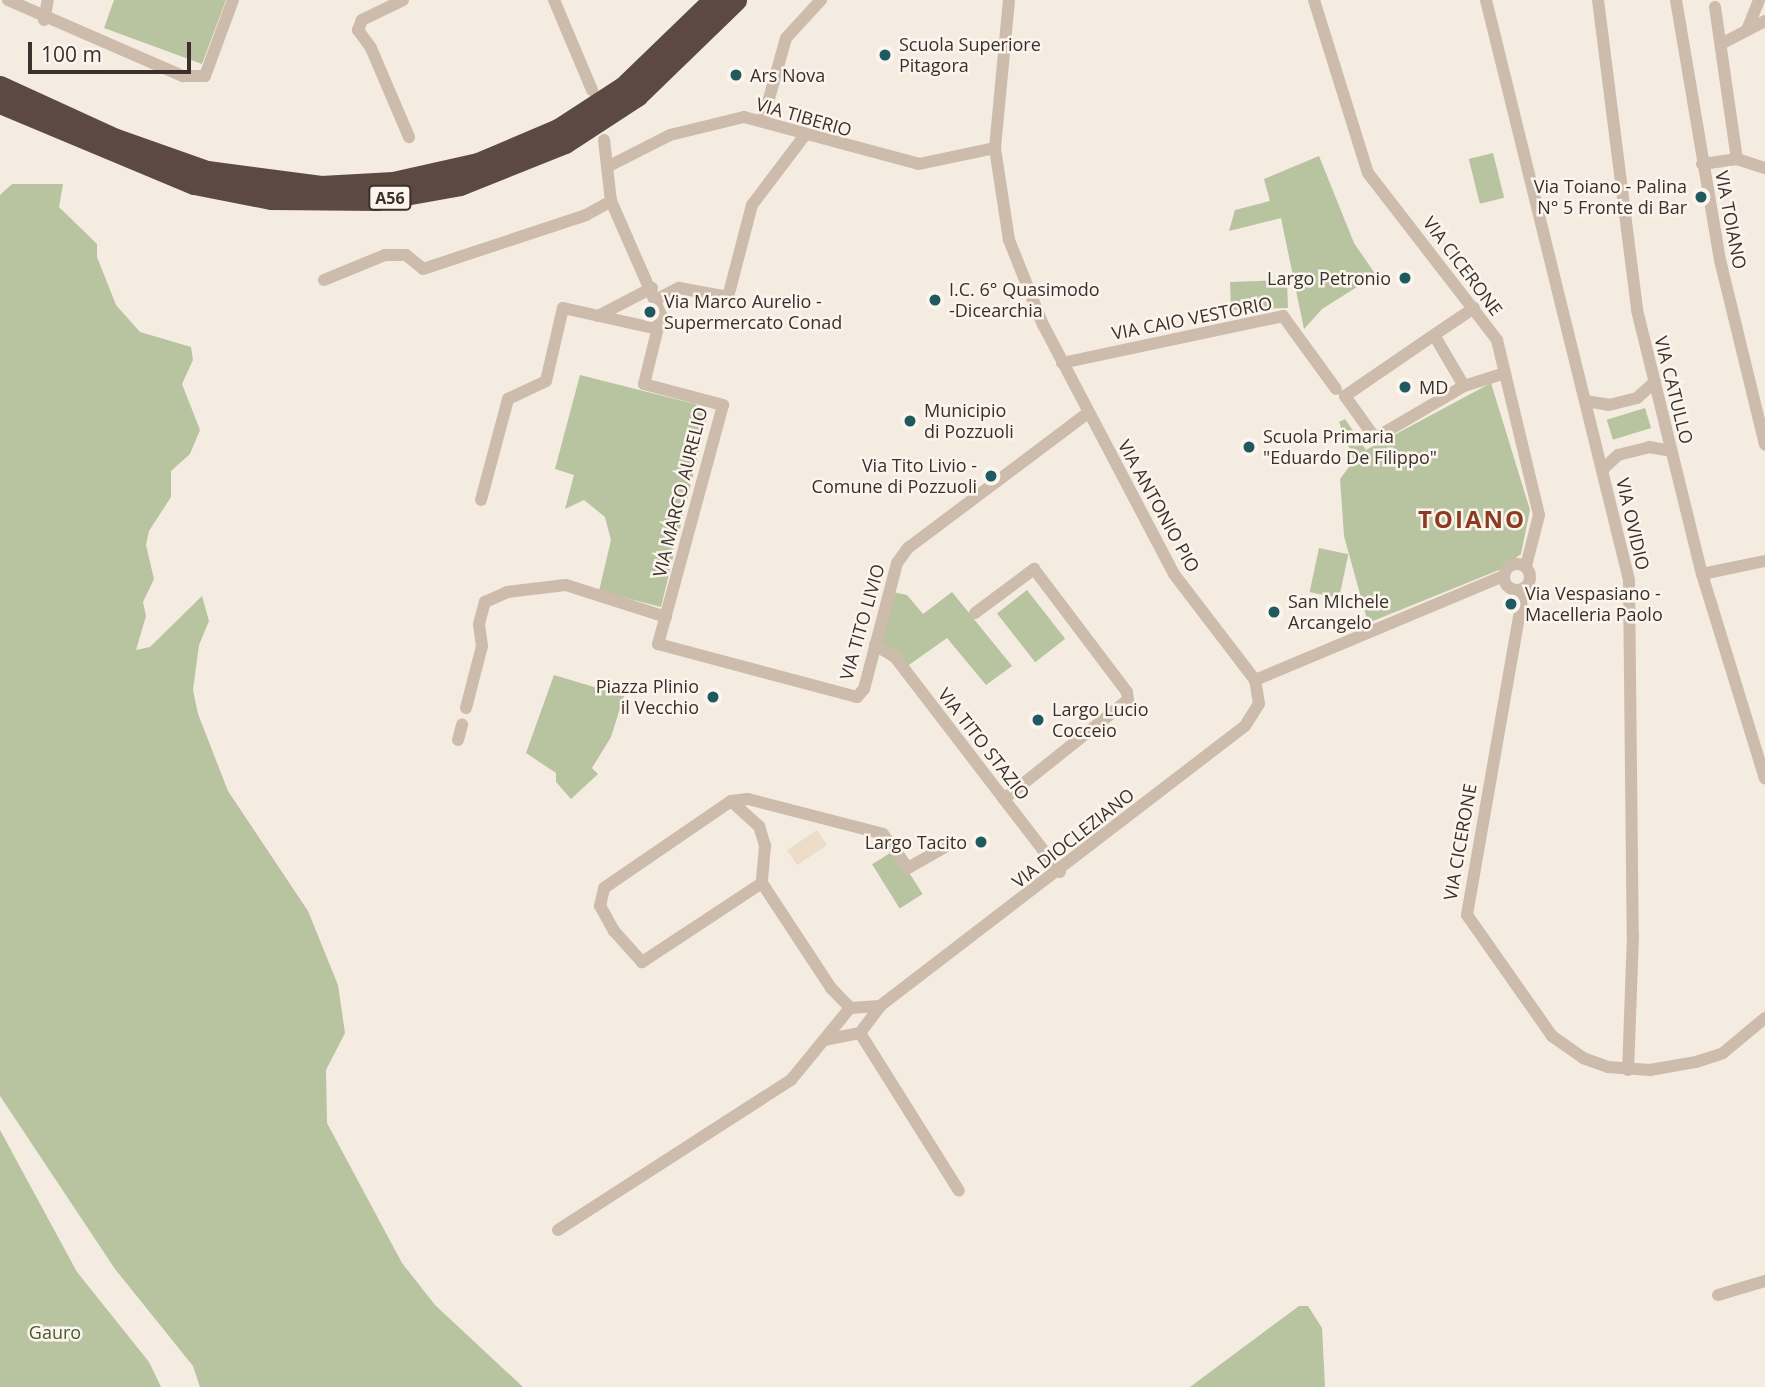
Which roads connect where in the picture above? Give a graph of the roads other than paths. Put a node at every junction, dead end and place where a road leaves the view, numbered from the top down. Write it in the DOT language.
graph roads {
  1 [pos="8,0"];
  2 [pos="48,0"];
  3 [pos="233,0"];
  4 [pos="403,0"];
  5 [pos="554,0"];
  6 [pos="713,0"];
  7 [pos="736,0"];
  8 [pos="821,0"];
  9 [pos="1009,0"];
  10 [pos="1314,0"];
  11 [pos="1486,0"];
  12 [pos="1598,0"];
  13 [pos="1675,0"];
  14 [pos="1759,0"];
  15 [pos="1715,7"];
  16 [pos="44,20"];
  17 [pos="1765,20"];
  18 [pos="1748,30"];
  19 [pos="1721,44"];
  20 [pos="0,86"];
  21 [pos="592,89"];
  22 [pos="0,103"];
  23 [pos="763,120"];
  24 [pos="805,135"];
  25 [pos="409,137"];
  26 [pos="604,140"];
  27 [pos="995,148"];
  28 [pos="1737,159"];
  29 [pos="1702,164"];
  30 [pos="609,166"];
  31 [pos="1765,168"];
  32 [pos="611,201"];
  33 [pos="324,280"];
  34 [pos="654,293"];
  35 [pos="1474,308"];
  36 [pos="598,316"];
  37 [pos="658,329"];
  38 [pos="1434,335"];
  39 [pos="1062,363"];
  40 [pos="1505,373"];
  41 [pos="1655,382"];
  42 [pos="1464,386"];
  43 [pos="1336,389"];
  44 [pos="1585,401"];
  45 [pos="1088,413"];
  46 [pos="1765,445"];
  47 [pos="1671,451"];
  48 [pos="1603,469"];
  49 [pos="481,500"];
  50 [pos="1765,561"];
  51 [pos="1525,566"];
  52 [pos="1702,574"];
  53 [pos="1504,576"];
  54 [pos="1524,588"];
  55 [pos="975,613"];
  56 [pos="666,617"];
  57 [pos="875,645"];
  58 [pos="750,671"];
  59 [pos="1255,680"];
  60 [pos="466,708"];
  61 [pos="461,725"];
  62 [pos="458,740"];
  63 [pos="1765,779"];
  64 [pos="1004,799"];
  65 [pos="731,802"];
  66 [pos="950,844"];
  67 [pos="1060,872"];
  68 [pos="762,883"];
  69 [pos="880,1006"];
  70 [pos="850,1008"];
  71 [pos="1765,1018"];
  72 [pos="860,1033"];
  73 [pos="824,1040"];
  74 [pos="1628,1070"];
  75 [pos="959,1191"];
  76 [pos="558,1230"];
  77 [pos="1765,1282"];
  78 [pos="1718,1295"];
  1 -- 16 [label="street"];
  2 -- 16 [label="street"];
  3 -- 16 [label="street"];
  4 -- 25 [label="street"];
  5 -- 21 [label="street"];
  6 -- 20 [label="highway, A56"];
  7 -- 22 [label="highway, A56"];
  8 -- 23 [label="street"];
  9 -- 27 [label="street, VIA ANTONIO PIO"];
  10 -- 35 [label="street, VIA CICERONE"];
  11 -- 44 [label="street, VIA OVIDIO"];
  12 -- 41 [label="street, VIA CATULLO"];
  13 -- 29 [label="street, VIA TOIANO"];
  14 -- 18 [label="street"];
  15 -- 19 [label="street"];
  17 -- 18 [label="street"];
  18 -- 19 [label="street"];
  19 -- 28 [label="street"];
  23 -- 24 [label="street, VIA TIBERIO"];
  23 -- 30 [label="street, VIA TIBERIO"];
  24 -- 27 [label="street, VIA TIBERIO"];
  24 -- 34 [label="street"];
  26 -- 30 [label="street, VIA MARCO AURELIO"];
  27 -- 39 [label="street, VIA ANTONIO PIO"];
  28 -- 29 [label="street"];
  28 -- 31 [label="street"];
  29 -- 46 [label="street, VIA TOIANO"];
  30 -- 32 [label="street, VIA MARCO AURELIO"];
  32 -- 33 [label="street"];
  32 -- 34 [label="street, VIA MARCO AURELIO"];
  34 -- 36 [label="street"];
  34 -- 37 [label="street, VIA MARCO AURELIO"];
  35 -- 38 [label="street"];
  35 -- 40 [label="street, VIA CICERONE"];
  36 -- 37 [label="street"];
  36 -- 49 [label="street"];
  37 -- 56 [label="street, VIA MARCO AURELIO"];
  38 -- 42 [label="street"];
  38 -- 42 [label="street"];
  39 -- 43 [label="street, VIA CAIO VESTORIO"];
  39 -- 45 [label="street, VIA ANTONIO PIO"];
  40 -- 42 [label="street"];
  40 -- 51 [label="street, VIA CICERONE"];
  41 -- 44 [label="street"];
  41 -- 47 [label="street, VIA CATULLO"];
  44 -- 48 [label="street, VIA OVIDIO"];
  45 -- 57 [label="street, VIA TITO LIVIO"];
  45 -- 59 [label="street, VIA ANTONIO PIO"];
  47 -- 48 [label="street"];
  47 -- 52 [label="street, VIA CATULLO"];
  48 -- 74 [label="street, VIA OVIDIO"];
  50 -- 52 [label="street"];
  51 -- 53 [label="street"];
  51 -- 54 [label="street"];
  52 -- 63 [label="street, VIA CATULLO"];
  53 -- 54 [label="street"];
  53 -- 59 [label="street"];
  54 -- 74 [label="street, VIA CICERONE"];
  55 -- 64 [label="street"];
  56 -- 58 [label="street, VIA MARCO AURELIO"];
  56 -- 60 [label="street"];
  57 -- 58 [label="street, VIA TITO LIVIO"];
  57 -- 64 [label="street, VIA TITO STAZIO"];
  59 -- 67 [label="street, VIA DIOCLEZIANO"];
  61 -- 62 [label="street"];
  64 -- 67 [label="street, VIA TITO STAZIO"];
  65 -- 66 [label="street"];
  65 -- 68 [label="street"];
  65 -- 68 [label="street"];
  67 -- 69 [label="street, VIA DIOCLEZIANO"];
  68 -- 70 [label="street"];
  69 -- 70 [label="street"];
  69 -- 72 [label="street, VIA DIOCLEZIANO"];
  70 -- 73 [label="street"];
  71 -- 74 [label="street, VIA CICERONE"];
  72 -- 73 [label="street"];
  72 -- 75 [label="street"];
  73 -- 76 [label="street"];
  77 -- 78 [label="street"];
}
